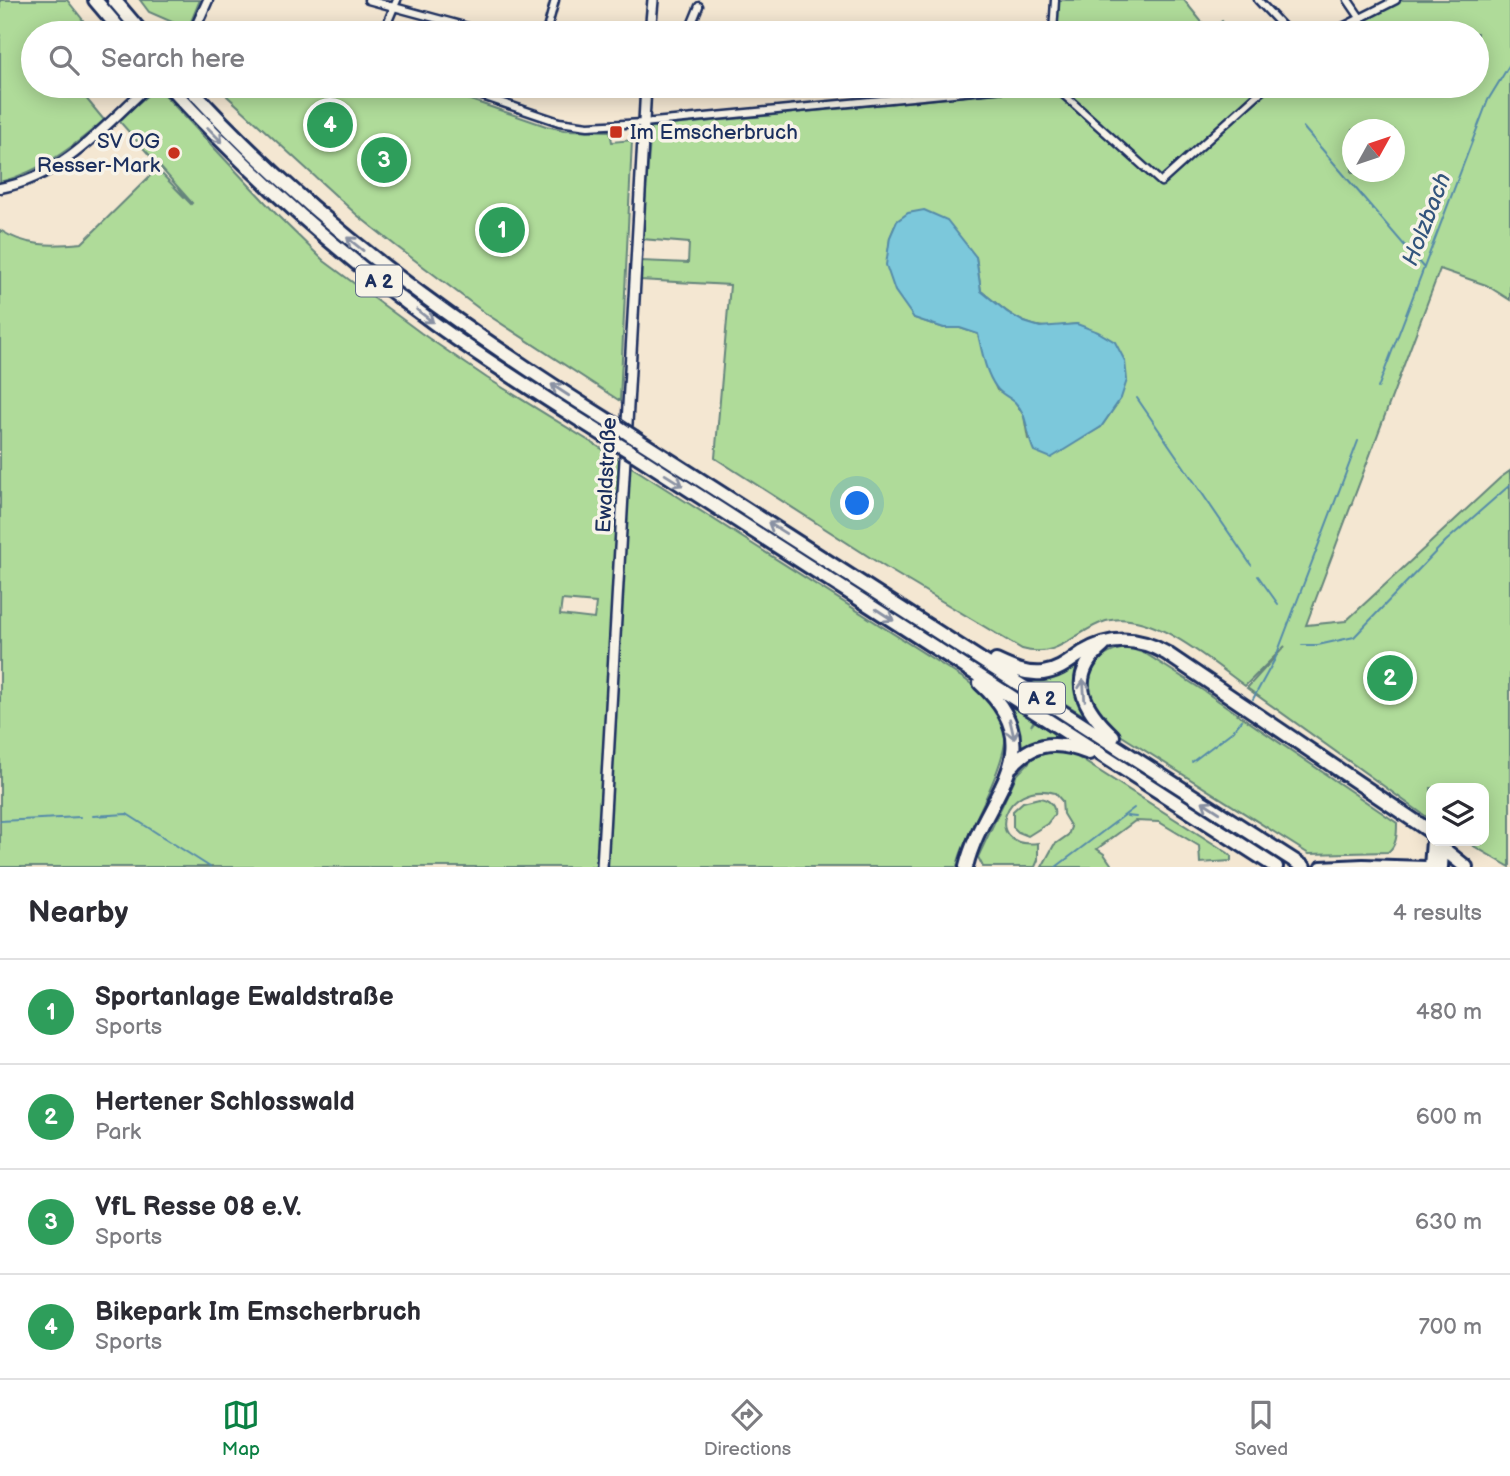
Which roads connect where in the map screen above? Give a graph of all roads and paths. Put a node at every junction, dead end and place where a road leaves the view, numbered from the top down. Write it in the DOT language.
graph roads {
  1 [pos="95,0"];
  2 [pos="114,0"];
  3 [pos="208,0"];
  4 [pos="369,0"];
  5 [pos="555,0"];
  6 [pos="653,0"];
  7 [pos="1055,0"];
  8 [pos="1258,0"];
  9 [pos="1348,0"];
  10 [pos="1396,0"];
  11 [pos="396,3"];
  12 [pos="699,6"];
  13 [pos="1361,19"];
  14 [pos="113,21"];
  15 [pos="132,21"];
  16 [pos="198,21"];
  17 [pos="388,21"];
  18 [pos="452,21"];
  19 [pos="549,21"];
  20 [pos="651,21"];
  21 [pos="693,21"];
  22 [pos="1054,21"];
  23 [pos="1278,21"];
  24 [pos="1357,21"];
  25 [pos="134,98"];
  26 [pos="181,98"];
  27 [pos="200,98"];
  28 [pos="488,98"];
  29 [pos="645,98"];
  30 [pos="902,98"];
  31 [pos="1067,98"];
  32 [pos="1254,98"];
  33 [pos="643,123"];
  34 [pos="0,188"];
  35 [pos="945,636"];
  36 [pos="1111,642"];
  37 [pos="954,659"];
  38 [pos="1139,760"];
  39 [pos="1116,765"];
  40 [pos="1008,772"];
  41 [pos="1426,832"];
  42 [pos="1432,846"];
  43 [pos="1435,846"];
  44 [pos="1443,846"];
  45 [pos="972,865"];
  46 [pos="602,867"];
  47 [pos="1276,867"];
  48 [pos="1304,867"];
  49 [pos="1321,867"];
  50 [pos="1425,867"];
  51 [pos="1431,867"];
  52 [pos="1441,867"];
  53 [pos="1466,867"];
  1 -- 14 [label="highway"];
  2 -- 15 [label="highway"];
  3 -- 16 [label="street"];
  4 -- 11 [label="street"];
  5 -- 19 [label="street"];
  6 -- 20 [label="main road"];
  7 -- 22 [label="street"];
  8 -- 23 [label="street"];
  9 -- 13 [label="street"];
  10 -- 13 [label="street"];
  11 -- 17 [label="street"];
  11 -- 18 [label="street"];
  12 -- 21 [label="street"];
  13 -- 24 [label="street"];
  25 -- 34 [label="street"];
  26 -- 37 [label="highway, A 2, one-way, bridge"];
  35 -- 27 [label="highway, A 2, one-way, bridge"];
  28 -- 33 [label="street"];
  29 -- 33 [label="main road, Ewaldstraße"];
  30 -- 33 [label="street"];
  31 -- 32 [label="street"];
  33 -- 46 [label="main road, Ewaldstraße"];
  35 -- 36 [label="highway"];
  35 -- 38 [label="highway, A 2"];
  38 -- 36 [label="highway, one-way"];
  36 -- 41 [label="highway"];
  37 -- 39 [label="highway, A 2"];
  37 -- 40 [label="highway, one-way"];
  48 -- 38 [label="highway, A 2, one-way"];
  39 -- 40 [label="highway"];
  39 -- 47 [label="highway, A 2"];
  40 -- 45 [label="highway"];
  42 -- 51 [label="highway"];
  43 -- 52 [label="highway"];
  44 -- 53 [label="highway"];
  49 -- 50 [label="main road"];
}
